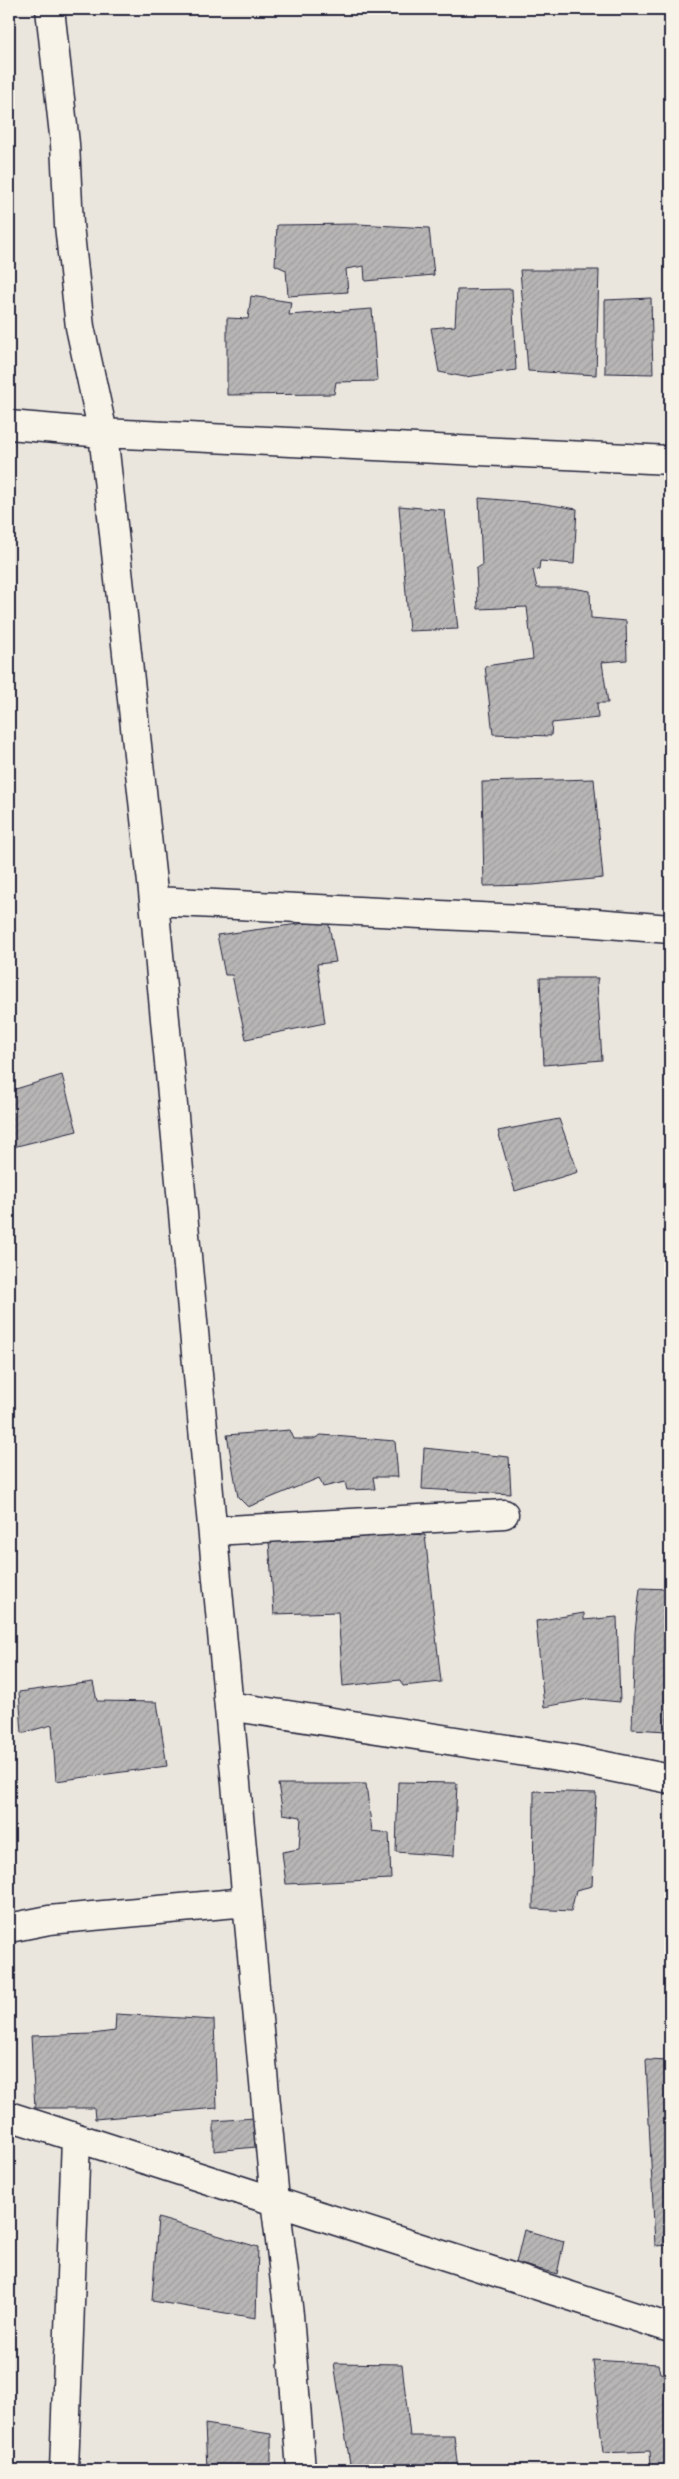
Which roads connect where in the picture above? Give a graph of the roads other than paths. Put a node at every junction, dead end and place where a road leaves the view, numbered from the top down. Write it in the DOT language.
graph roads {
  1 [pos="50,9"];
  2 [pos="9,425"];
  3 [pos="103,433"];
  4 [pos="670,460"];
  5 [pos="154,901"];
  6 [pos="670,929"];
  7 [pos="504,1514"];
  8 [pos="213,1531"];
  9 [pos="229,1706"];
  10 [pos="670,1779"];
  11 [pos="247,1902"];
  12 [pos="9,1928"];
  13 [pos="9,2116"];
  14 [pos="76,2138"];
  15 [pos="276,2200"];
  16 [pos="670,2328"];
  17 [pos="64,2470"];
  18 [pos="300,2470"];
  1 -- 3 [label="street"];
  2 -- 3 [label="street"];
  3 -- 4 [label="street"];
  3 -- 5 [label="street"];
  5 -- 6 [label="street"];
  5 -- 8 [label="street"];
  7 -- 8 [label="street"];
  8 -- 9 [label="street"];
  9 -- 10 [label="street"];
  9 -- 11 [label="street"];
  11 -- 12 [label="street"];
  11 -- 15 [label="street"];
  13 -- 14 [label="street"];
  14 -- 15 [label="street"];
  14 -- 17 [label="street"];
  15 -- 16 [label="street"];
  15 -- 18 [label="street"];
}
